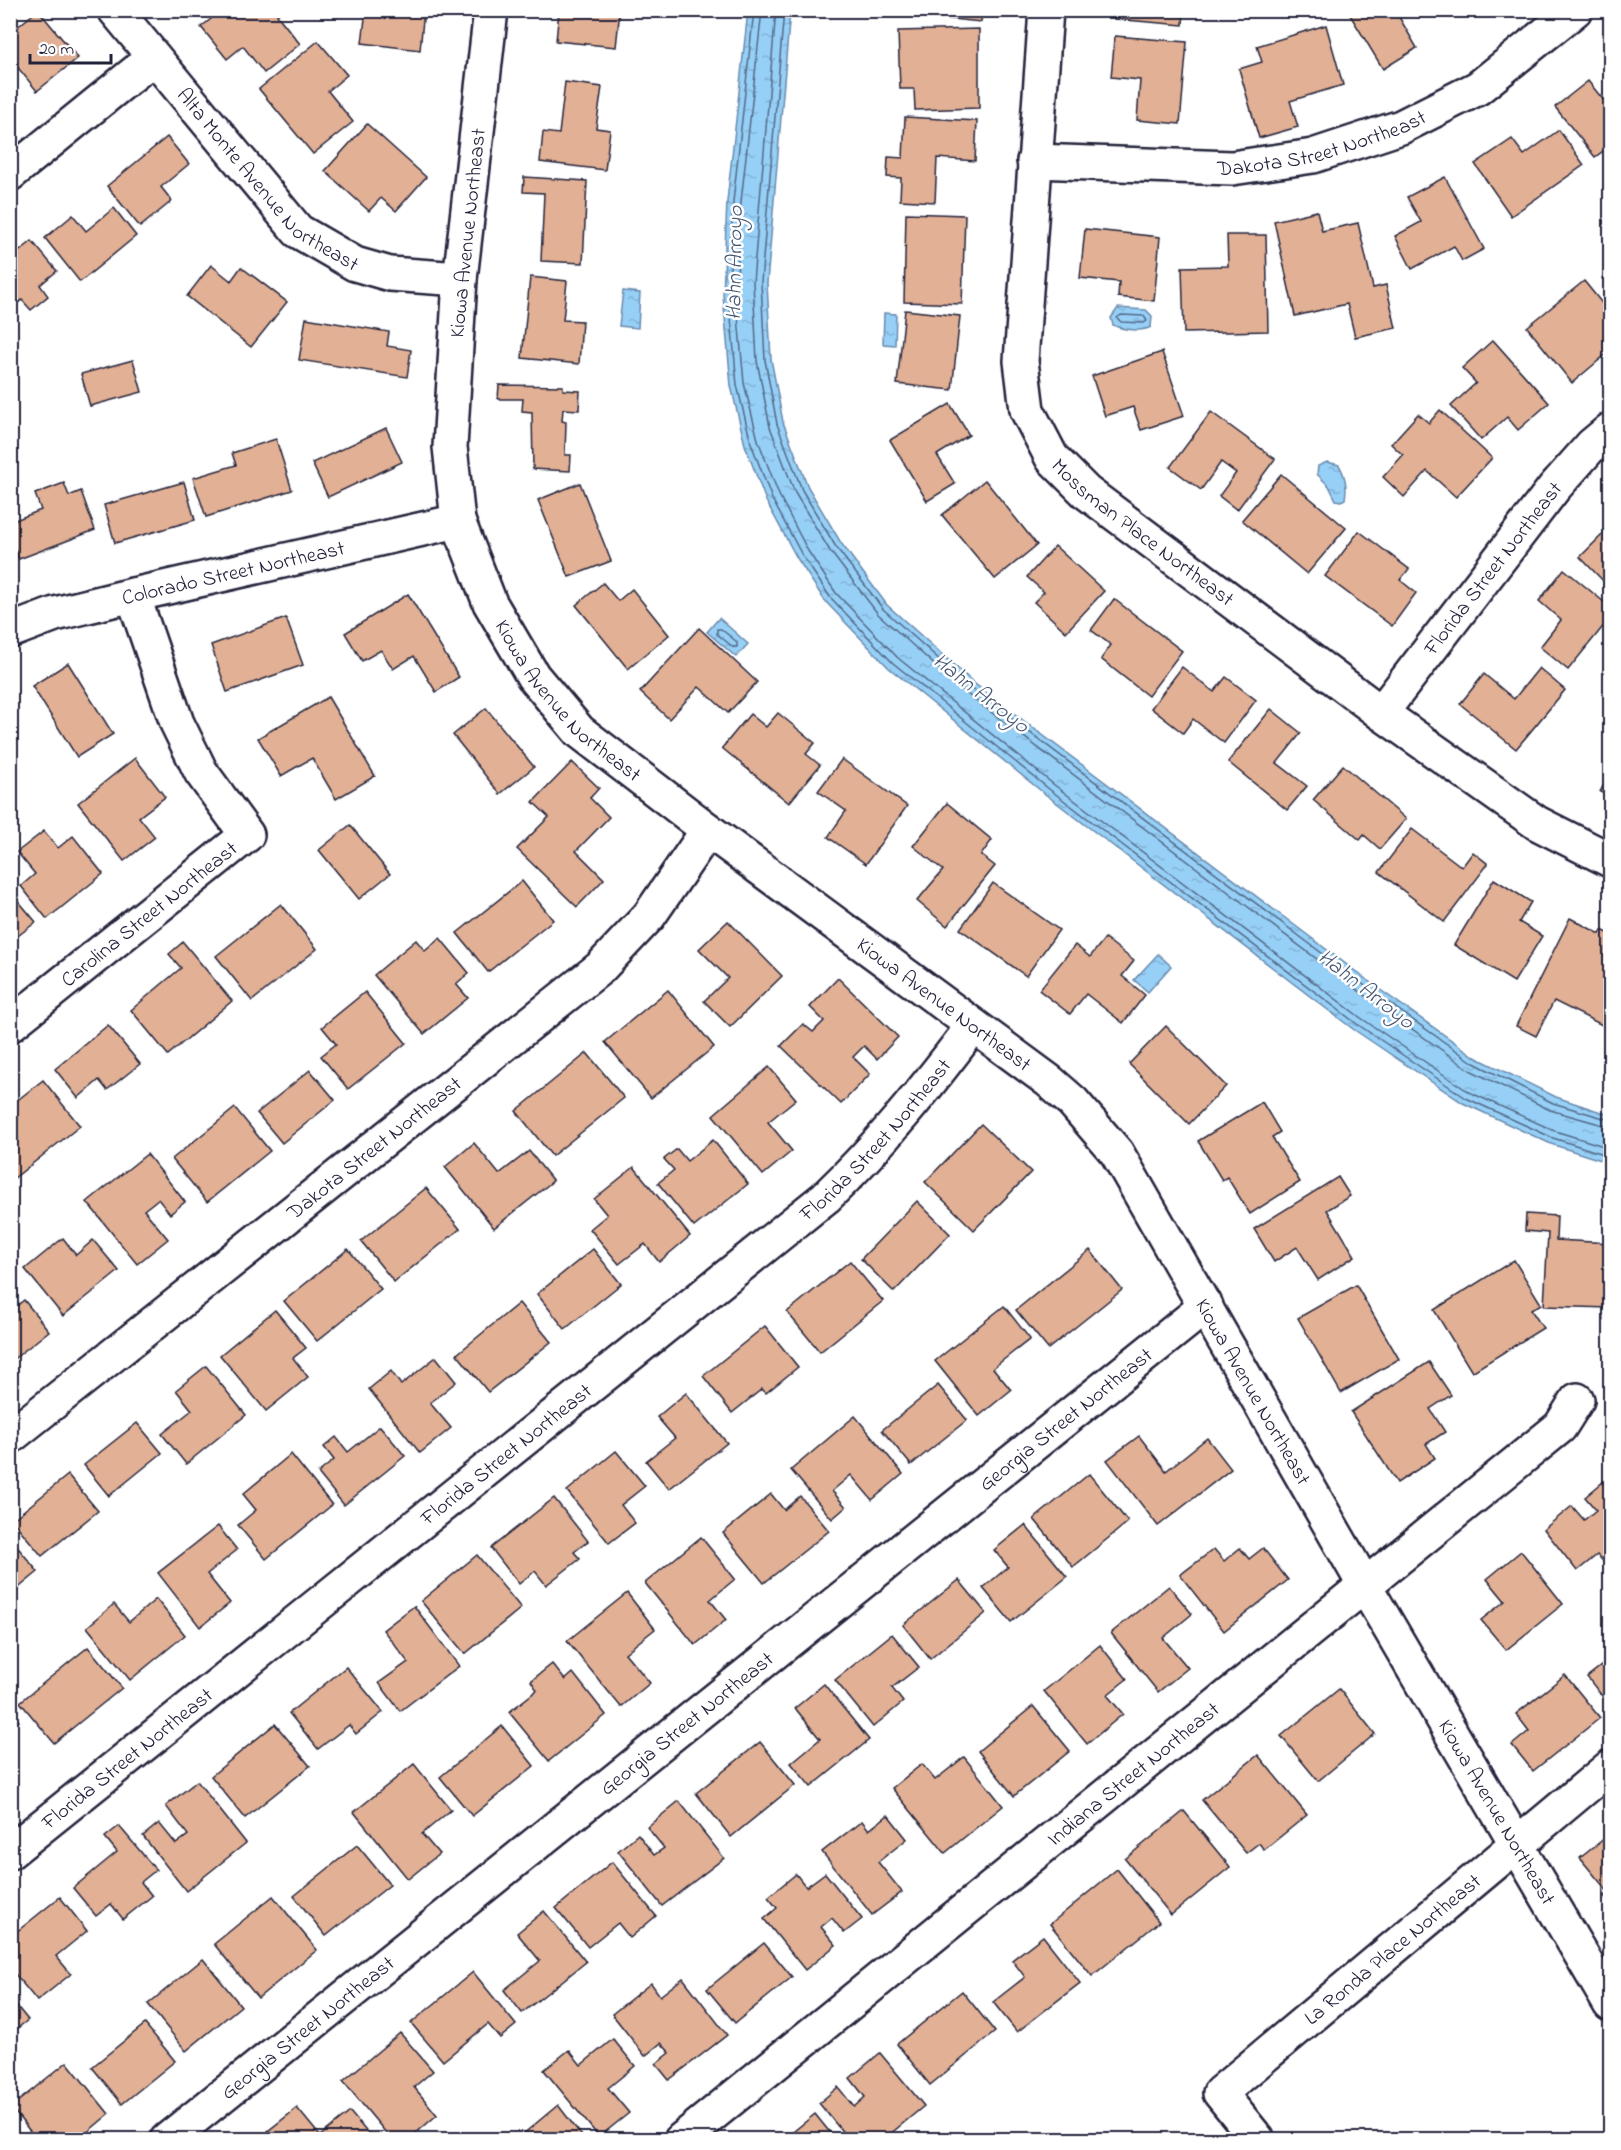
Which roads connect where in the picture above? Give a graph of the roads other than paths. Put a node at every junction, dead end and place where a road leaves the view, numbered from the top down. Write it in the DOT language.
graph roads {
  1 [pos="115,10"];
  2 [pos="490,10"];
  3 [pos="1046,10"];
  4 [pos="1575,10"];
  5 [pos="153,58"];
  6 [pos="1034,161"];
  7 [pos="10,174"];
  8 [pos="460,279"];
  9 [pos="1611,430"];
  10 [pos="458,521"];
  11 [pos="134,595"];
  12 [pos="10,631"];
  13 [pos="1381,713"];
  14 [pos="708,830"];
  15 [pos="1611,860"];
  16 [pos="10,1025"];
  17 [pos="973,1026"];
  18 [pos="1206,1306"];
  19 [pos="1577,1400"];
  20 [pos="10,1437"];
  21 [pos="1365,1586"];
  22 [pos="1611,1767"];
  23 [pos="1518,1845"];
  24 [pos="10,1852"];
  25 [pos="1611,2004"];
  26 [pos="167,2139"];
  27 [pos="681,2139"];
  28 [pos="1258,2139"];
  1 -- 5 [label="street, Alta Monte Avenue Northeast"];
  2 -- 8 [label="street, Kiowa Avenue Northeast"];
  3 -- 6 [label="street, Mossman Place Northeast"];
  4 -- 6 [label="street, Dakota Street Northeast"];
  5 -- 7 [label="street"];
  5 -- 8 [label="street, Alta Monte Avenue Northeast"];
  6 -- 13 [label="street, Mossman Place Northeast"];
  8 -- 10 [label="street, Kiowa Avenue Northeast"];
  9 -- 13 [label="street, Florida Street Northeast"];
  10 -- 11 [label="street, Colorado Street Northeast"];
  10 -- 14 [label="street, Kiowa Avenue Northeast"];
  11 -- 12 [label="street, Colorado Street Northeast"];
  11 -- 16 [label="street, Carolina Street Northeast"];
  13 -- 15 [label="street, Mossman Place Northeast"];
  14 -- 17 [label="street, Kiowa Avenue Northeast"];
  14 -- 20 [label="street, Dakota Street Northeast"];
  17 -- 18 [label="street, Kiowa Avenue Northeast"];
  17 -- 24 [label="street, Florida Street Northeast"];
  18 -- 21 [label="street, Kiowa Avenue Northeast"];
  18 -- 26 [label="street, Georgia Street Northeast"];
  19 -- 21 [label="street, Indiana Street Northeast"];
  21 -- 23 [label="street, Kiowa Avenue Northeast"];
  21 -- 27 [label="street, Indiana Street Northeast"];
  22 -- 23 [label="street, La Ronda Place Northeast"];
  23 -- 25 [label="street, Kiowa Avenue Northeast"];
  23 -- 28 [label="street, La Ronda Place Northeast"];
}
